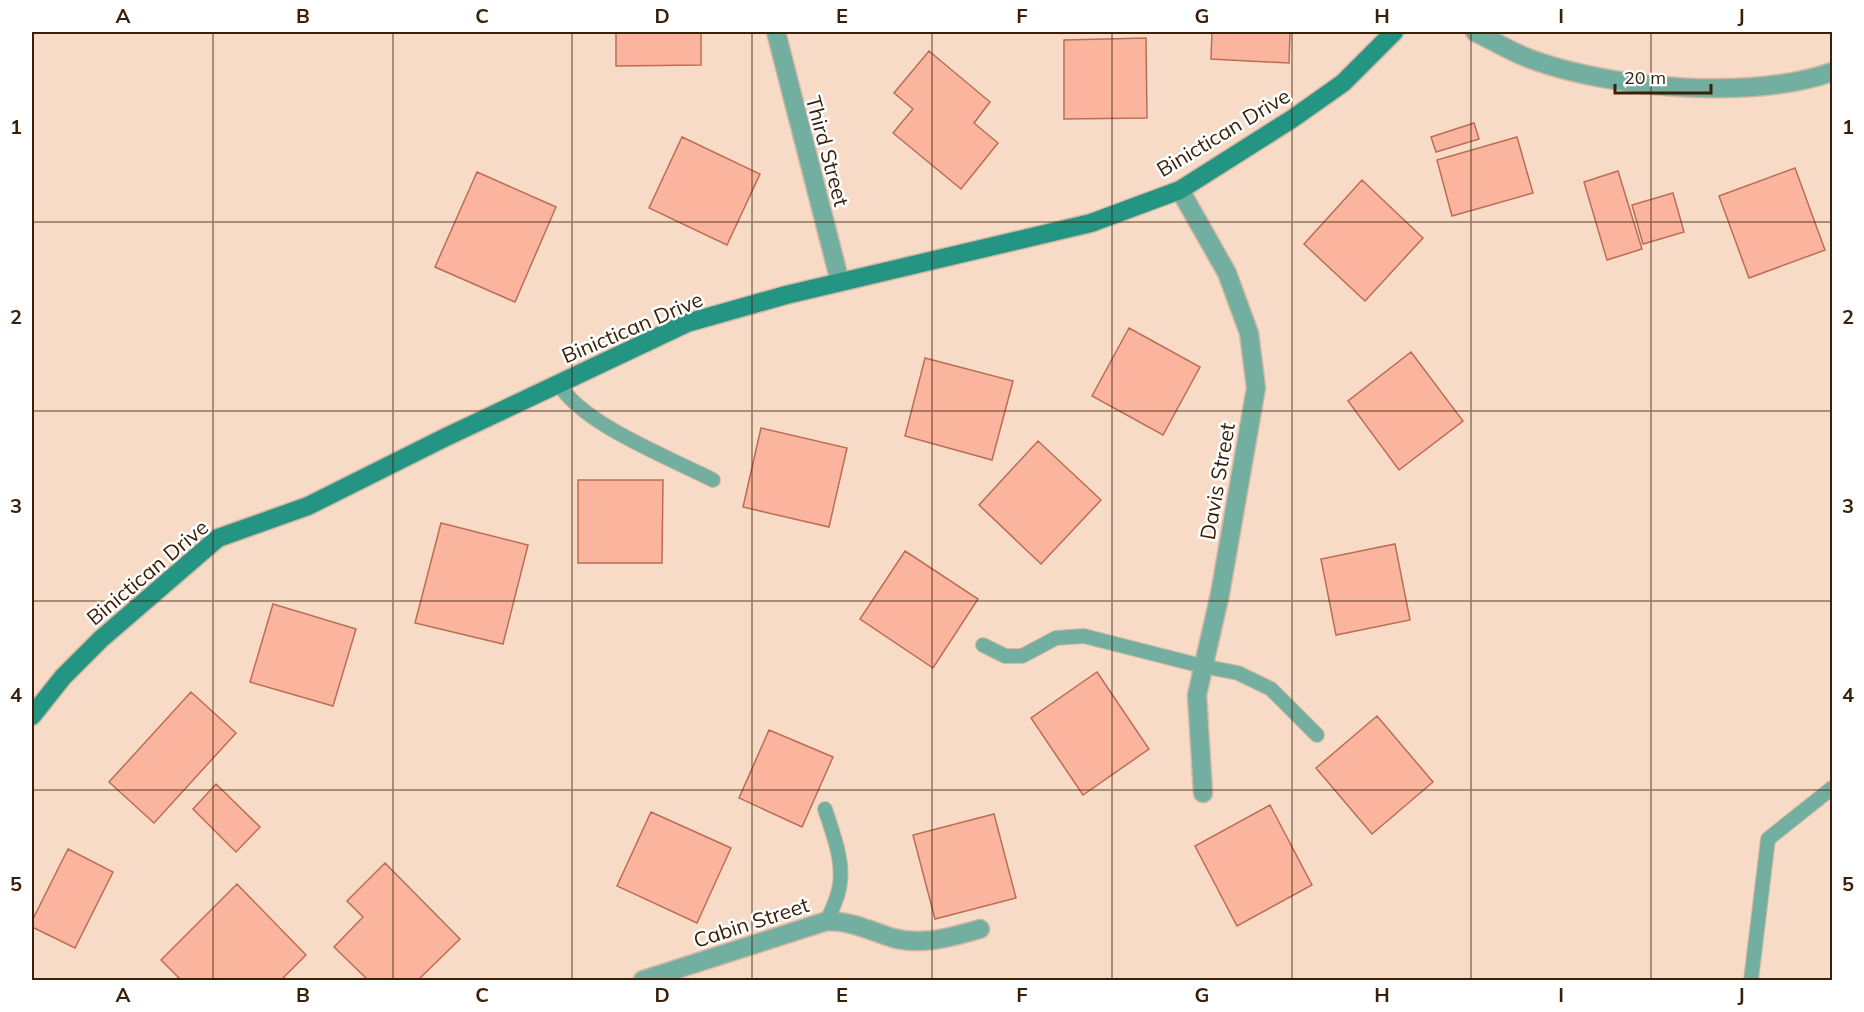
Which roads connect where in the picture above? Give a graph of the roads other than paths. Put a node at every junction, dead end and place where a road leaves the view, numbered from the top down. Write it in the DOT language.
graph roads {
  1 [pos="776,32"];
  2 [pos="1394,32"];
  3 [pos="1475,32"];
  4 [pos="1833,72"];
  5 [pos="1180,190"];
  6 [pos="840,282"];
  7 [pos="559,384"];
  8 [pos="713,480"];
  9 [pos="983,645"];
  10 [pos="1202,666"];
  11 [pos="32,716"];
  12 [pos="1317,735"];
  13 [pos="1833,788"];
  14 [pos="1203,793"];
  15 [pos="825,809"];
  16 [pos="826,921"];
  17 [pos="980,928"];
  18 [pos="643,981"];
  19 [pos="1751,981"];
  1 -- 6 [label="street, Third Street"];
  2 -- 5 [label="street, Binictican Drive"];
  3 -- 4 [label="street"];
  5 -- 6 [label="street, Binictican Drive"];
  5 -- 10 [label="street, Davis Street"];
  6 -- 7 [label="street, Binictican Drive"];
  7 -- 8 [label="lane"];
  7 -- 11 [label="street, Binictican Drive"];
  9 -- 10 [label="lane"];
  10 -- 12 [label="lane"];
  10 -- 14 [label="street, Davis Street"];
  13 -- 19 [label="lane"];
  15 -- 16 [label="lane"];
  16 -- 17 [label="street, Cabin Street"];
  16 -- 18 [label="street, Cabin Street"];
}
